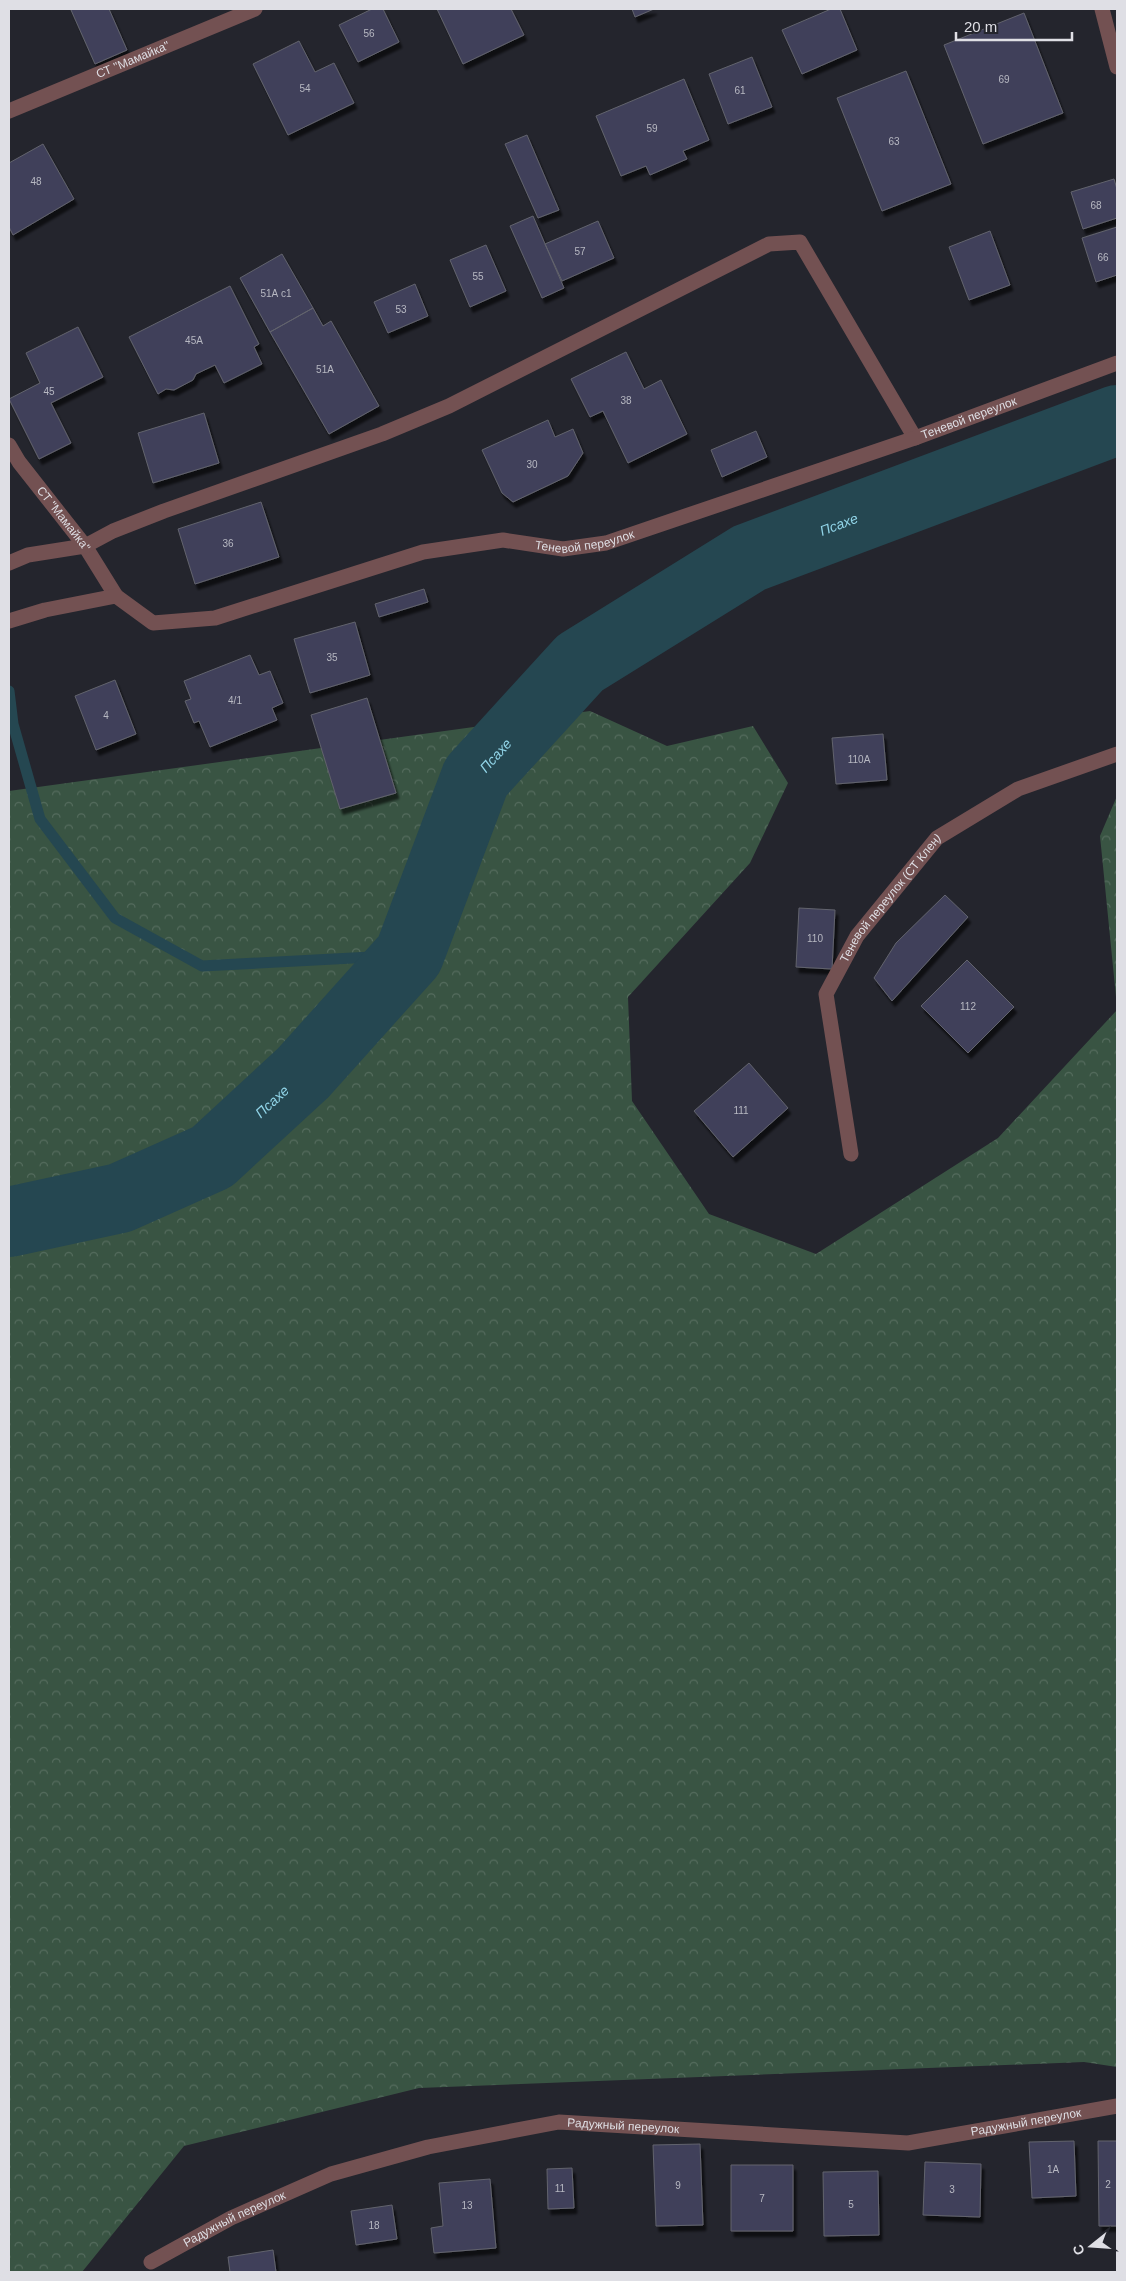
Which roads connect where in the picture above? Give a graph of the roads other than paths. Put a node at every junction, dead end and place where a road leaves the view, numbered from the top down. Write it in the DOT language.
graph roads {
  1 [pos="255,9"];
  2 [pos="1102,9"];
  3 [pos="1117,68"];
  4 [pos="9,110"];
  5 [pos="1117,363"];
  6 [pos="915,438"];
  7 [pos="9,445"];
  8 [pos="85,546"];
  9 [pos="9,563"];
  10 [pos="116,596"];
  11 [pos="9,621"];
  12 [pos="1117,754"];
  13 [pos="851,1154"];
  14 [pos="1117,2106"];
  15 [pos="150,2262"];
  1 -- 4 [label="street, СТ \"Мамайка\""];
  2 -- 3 [label="street"];
  5 -- 6 [label="street, Теневой переулок"];
  6 -- 8 [label="street"];
  6 -- 10 [label="street, Теневой переулок"];
  7 -- 8 [label="street, СТ \"Мамайка\""];
  8 -- 9 [label="street"];
  8 -- 10 [label="street, СТ \"Мамайка\""];
  10 -- 11 [label="street"];
  12 -- 13 [label="street, Теневой переулок (СТ Клен)"];
  14 -- 15 [label="street, Радужный переулок"];
}
